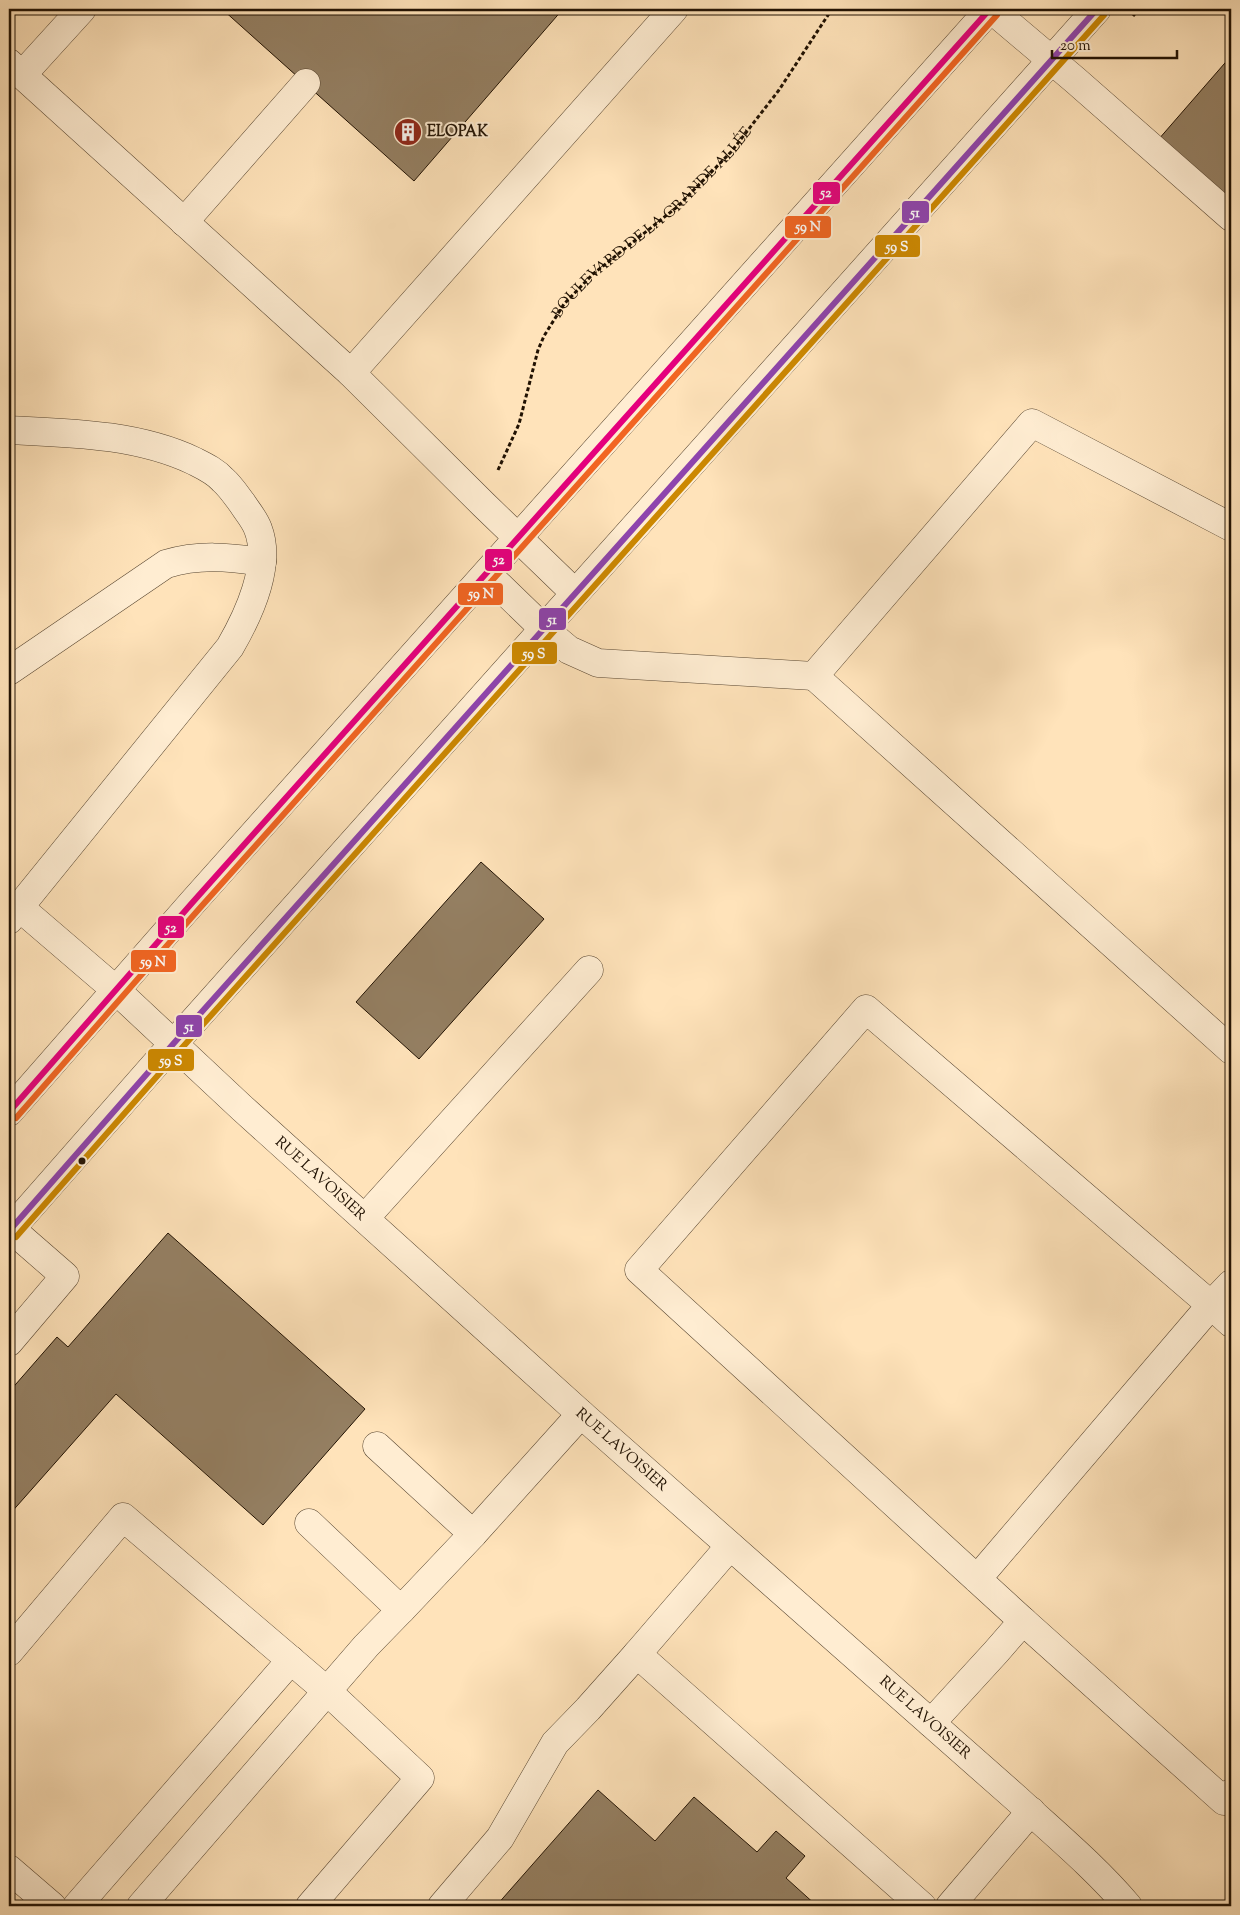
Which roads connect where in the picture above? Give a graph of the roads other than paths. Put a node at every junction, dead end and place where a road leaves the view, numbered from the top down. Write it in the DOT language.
graph roads {
  1 [pos="82,9"];
  2 [pos="674,9"];
  3 [pos="990,9"];
  4 [pos="1097,9"];
  5 [pos="1051,60"];
  6 [pos="15,69"];
  7 [pos="306,83"];
  8 [pos="1231,217"];
  9 [pos="184,222"];
  10 [pos="351,373"];
  11 [pos="9,430"];
  12 [pos="1231,526"];
  13 [pos="518,539"];
  14 [pos="262,562"];
  15 [pos="487,574"];
  16 [pos="575,593"];
  17 [pos="544,629"];
  18 [pos="9,671"];
  19 [pos="814,676"];
  20 [pos="14,913"];
  21 [pos="589,970"];
  22 [pos="117,991"];
  23 [pos="174,1043"];
  24 [pos="1231,1050"];
  25 [pos="9,1112"];
  26 [pos="365,1218"];
  27 [pos="10,1230"];
  28 [pos="1231,1284"];
  29 [pos="1211,1305"];
  30 [pos="1231,1323"];
  31 [pos="9,1342"];
  32 [pos="580,1414"];
  33 [pos="377,1446"];
  34 [pos="309,1523"];
  35 [pos="473,1534"];
  36 [pos="730,1546"];
  37 [pos="977,1579"];
  38 [pos="401,1610"];
  39 [pos="1023,1621"];
  40 [pos="9,1652"];
  41 [pos="637,1654"];
  42 [pos="291,1660"];
  43 [pos="327,1691"];
  44 [pos="931,1722"];
  45 [pos="1231,1793"];
  46 [pos="1030,1811"];
  47 [pos="9,1869"];
  48 [pos="52,1906"];
  49 [pos="77,1906"];
  50 [pos="141,1906"];
  51 [pos="310,1906"];
  52 [pos="442,1906"];
  53 [pos="922,1906"];
  54 [pos="950,1906"];
  55 [pos="1128,1906"];
  1 -- 6 [label="street"];
  2 -- 10 [label="street"];
  3 -- 5 [label="street"];
  3 -- 13 [label="street"];
  4 -- 5 [label="street"];
  5 -- 8 [label="street"];
  5 -- 16 [label="street"];
  6 -- 9 [label="street"];
  7 -- 9 [label="street"];
  9 -- 10 [label="street"];
  10 -- 13 [label="street"];
  11 -- 14 [label="street"];
  12 -- 19 [label="street"];
  13 -- 15 [label="street"];
  13 -- 16 [label="street"];
  14 -- 18 [label="street"];
  14 -- 20 [label="street"];
  15 -- 17 [label="street"];
  15 -- 22 [label="street"];
  16 -- 17 [label="street"];
  17 -- 19 [label="street"];
  17 -- 23 [label="street"];
  19 -- 24 [label="street"];
  20 -- 22 [label="street, RUE LAVOISIER"];
  21 -- 26 [label="street"];
  22 -- 23 [label="street, RUE LAVOISIER"];
  22 -- 25 [label="street"];
  23 -- 26 [label="street, RUE LAVOISIER"];
  23 -- 27 [label="street"];
  26 -- 32 [label="street, RUE LAVOISIER"];
  27 -- 31 [label="street"];
  28 -- 29 [label="street"];
  29 -- 30 [label="street"];
  29 -- 37 [label="street"];
  29 -- 37 [label="street"];
  32 -- 35 [label="street"];
  32 -- 36 [label="street, RUE LAVOISIER"];
  33 -- 35 [label="street"];
  34 -- 38 [label="street"];
  35 -- 38 [label="street"];
  36 -- 41 [label="street"];
  36 -- 44 [label="street, RUE LAVOISIER"];
  37 -- 39 [label="street"];
  38 -- 43 [label="street"];
  39 -- 44 [label="street"];
  39 -- 45 [label="street"];
  40 -- 42 [label="street"];
  41 -- 52 [label="street"];
  41 -- 53 [label="street"];
  42 -- 43 [label="street"];
  42 -- 49 [label="street"];
  43 -- 50 [label="street"];
  43 -- 51 [label="street"];
  44 -- 46 [label="street, RUE LAVOISIER"];
  46 -- 54 [label="street"];
  46 -- 55 [label="street, RUE LAVOISIER"];
  47 -- 48 [label="street"];
}
